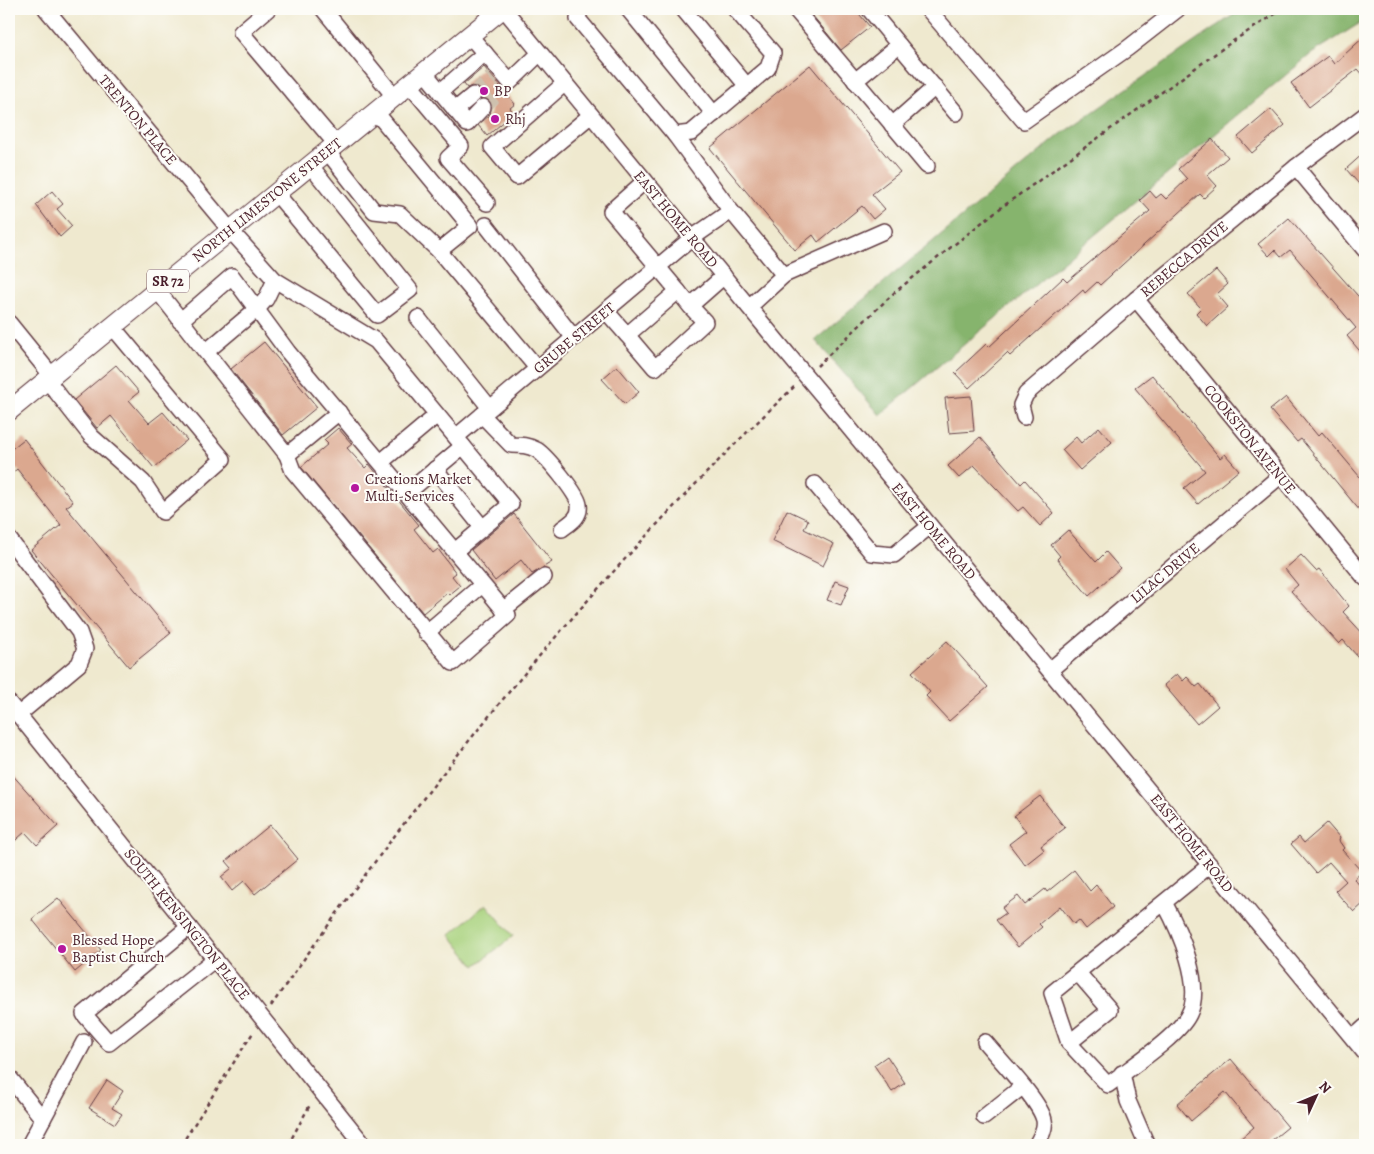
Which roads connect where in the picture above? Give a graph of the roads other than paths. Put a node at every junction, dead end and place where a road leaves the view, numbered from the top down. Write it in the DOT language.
graph roads {
  1 [pos="46,9"];
  2 [pos="268,9"];
  3 [pos="323,9"];
  4 [pos="503,9"];
  5 [pos="580,9"];
  6 [pos="628,9"];
  7 [pos="683,9"];
  8 [pos="735,9"];
  9 [pos="795,9"];
  10 [pos="869,9"];
  11 [pos="928,9"];
  12 [pos="1178,9"];
  13 [pos="469,35"];
  14 [pos="899,45"];
  15 [pos="484,53"];
  16 [pos="540,53"];
  17 [pos="424,72"];
  18 [pos="855,81"];
  19 [pos="564,83"];
  20 [pos="409,84"];
  21 [pos="747,86"];
  22 [pos="935,88"];
  23 [pos="440,92"];
  24 [pos="473,94"];
  25 [pos="394,96"];
  26 [pos="483,108"];
  27 [pos="455,110"];
  28 [pos="375,111"];
  29 [pos="956,113"];
  30 [pos="714,114"];
  31 [pos="590,115"];
  32 [pos="1365,115"];
  33 [pos="892,125"];
  34 [pos="675,135"];
  35 [pos="331,147"];
  36 [pos="310,165"];
  37 [pos="928,166"];
  38 [pos="1296,167"];
  39 [pos="645,181"];
  40 [pos="276,193"];
  41 [pos="487,203"];
  42 [pos="730,211"];
  43 [pos="486,225"];
  44 [pos="230,230"];
  45 [pos="884,231"];
  46 [pos="692,238"];
  47 [pos="1365,250"];
  48 [pos="439,251"];
  49 [pos="658,267"];
  50 [pos="784,275"];
  51 [pos="724,276"];
  52 [pos="275,280"];
  53 [pos="157,290"];
  54 [pos="678,291"];
  55 [pos="1136,299"];
  56 [pos="690,306"];
  57 [pos="258,308"];
  58 [pos="750,308"];
  59 [pos="606,310"];
  60 [pos="377,315"];
  61 [pos="418,318"];
  62 [pos="180,322"];
  63 [pos="9,324"];
  64 [pos="112,326"];
  65 [pos="367,334"];
  66 [pos="627,335"];
  67 [pos="574,338"];
  68 [pos="207,351"];
  69 [pos="537,368"];
  70 [pos="50,378"];
  71 [pos="9,411"];
  72 [pos="339,412"];
  73 [pos="486,412"];
  74 [pos="437,415"];
  75 [pos="1024,416"];
  76 [pos="459,442"];
  77 [pos="287,455"];
  78 [pos="381,462"];
  79 [pos="434,469"];
  80 [pos="1280,476"];
  81 [pos="815,484"];
  82 [pos="407,493"];
  83 [pos="930,526"];
  84 [pos="482,527"];
  85 [pos="562,529"];
  86 [pos="9,539"];
  87 [pos="455,551"];
  88 [pos="544,577"];
  89 [pos="1365,578"];
  90 [pos="482,585"];
  91 [pos="503,610"];
  92 [pos="426,633"];
  93 [pos="1050,670"];
  94 [pos="9,703"];
  95 [pos="18,715"];
  96 [pos="1210,865"];
  97 [pos="1165,904"];
  98 [pos="189,927"];
  99 [pos="215,959"];
  100 [pos="1078,973"];
  101 [pos="1365,1027"];
  102 [pos="1353,1038"];
  103 [pos="84,1042"];
  104 [pos="985,1042"];
  105 [pos="1069,1043"];
  106 [pos="1365,1053"];
  107 [pos="1122,1073"];
  108 [pos="9,1077"];
  109 [pos="1022,1087"];
  110 [pos="984,1117"];
  111 [pos="43,1119"];
  112 [pos="29,1145"];
  113 [pos="364,1145"];
  114 [pos="1036,1145"];
  115 [pos="1147,1145"];
  1 -- 44 [label="street, TRENTON PLACE"];
  2 -- 35 [label="street"];
  3 -- 25 [label="street"];
  4 -- 13 [label="main road, NORTH LIMESTONE STREET / SR 72"];
  4 -- 16 [label="street, EAST HOME ROAD"];
  5 -- 34 [label="street"];
  6 -- 30 [label="street"];
  7 -- 21 [label="street"];
  8 -- 21 [label="street"];
  9 -- 18 [label="street"];
  10 -- 14 [label="street"];
  11 -- 12 [label="street"];
  13 -- 15 [label="street"];
  13 -- 17 [label="main road, NORTH LIMESTONE STREET / SR 72"];
  14 -- 18 [label="street"];
  14 -- 22 [label="street"];
  15 -- 16 [label="street"];
  15 -- 23 [label="street"];
  16 -- 19 [label="street, EAST HOME ROAD"];
  17 -- 20 [label="main road, NORTH LIMESTONE STREET / SR 72"];
  17 -- 23 [label="street"];
  18 -- 33 [label="street"];
  19 -- 31 [label="street, EAST HOME ROAD"];
  19 -- 31 [label="street"];
  20 -- 25 [label="main road, NORTH LIMESTONE STREET / SR 72"];
  20 -- 41 [label="street"];
  21 -- 30 [label="street"];
  22 -- 29 [label="street"];
  22 -- 33 [label="street"];
  23 -- 27 [label="street"];
  24 -- 27 [label="street"];
  25 -- 28 [label="main road, NORTH LIMESTONE STREET / SR 72"];
  26 -- 27 [label="street"];
  28 -- 35 [label="main road, NORTH LIMESTONE STREET / SR 72"];
  28 -- 48 [label="street"];
  30 -- 34 [label="street"];
  31 -- 39 [label="street, EAST HOME ROAD"];
  32 -- 38 [label="street, REBECCA DRIVE"];
  33 -- 37 [label="street"];
  34 -- 42 [label="street"];
  35 -- 36 [label="main road, NORTH LIMESTONE STREET / SR 72"];
  35 -- 48 [label="street"];
  36 -- 40 [label="main road, NORTH LIMESTONE STREET / SR 72"];
  36 -- 60 [label="street"];
  38 -- 47 [label="street"];
  38 -- 55 [label="street, REBECCA DRIVE"];
  39 -- 46 [label="street, EAST HOME ROAD"];
  39 -- 49 [label="street"];
  40 -- 44 [label="main road, NORTH LIMESTONE STREET / SR 72"];
  40 -- 60 [label="street"];
  42 -- 46 [label="street, GRUBE STREET"];
  42 -- 50 [label="street"];
  43 -- 67 [label="street"];
  44 -- 52 [label="street, TRENTON PLACE"];
  44 -- 53 [label="main road, NORTH LIMESTONE STREET / SR 72"];
  45 -- 50 [label="street"];
  46 -- 49 [label="street, GRUBE STREET"];
  46 -- 51 [label="street, EAST HOME ROAD"];
  48 -- 69 [label="street"];
  49 -- 54 [label="street"];
  49 -- 59 [label="street, GRUBE STREET"];
  50 -- 58 [label="street"];
  51 -- 56 [label="street"];
  51 -- 58 [label="street, EAST HOME ROAD"];
  52 -- 57 [label="street"];
  52 -- 65 [label="street, TRENTON PLACE"];
  53 -- 62 [label="street"];
  53 -- 64 [label="main road, NORTH LIMESTONE STREET / SR 72"];
  54 -- 56 [label="street"];
  54 -- 66 [label="street"];
  55 -- 75 [label="street, REBECCA DRIVE"];
  55 -- 80 [label="street, COOKSTON AVENUE"];
  56 -- 66 [label="street"];
  57 -- 62 [label="street"];
  57 -- 68 [label="street"];
  57 -- 72 [label="street"];
  58 -- 83 [label="street, EAST HOME ROAD, bridge"];
  59 -- 66 [label="street"];
  59 -- 67 [label="street, GRUBE STREET"];
  60 -- 65 [label="street"];
  61 -- 73 [label="street"];
  62 -- 68 [label="street"];
  63 -- 70 [label="street"];
  64 -- 70 [label="main road, NORTH LIMESTONE STREET / SR 72"];
  64 -- 70 [label="street"];
  65 -- 74 [label="street, TRENTON PLACE"];
  67 -- 69 [label="street, GRUBE STREET"];
  68 -- 77 [label="street"];
  69 -- 73 [label="street, GRUBE STREET"];
  70 -- 71 [label="main road, NORTH LIMESTONE STREET / SR 72"];
  72 -- 77 [label="street"];
  72 -- 78 [label="street"];
  73 -- 76 [label="street, GRUBE STREET"];
  73 -- 85 [label="street"];
  74 -- 76 [label="street, TRENTON PLACE"];
  74 -- 78 [label="street"];
  76 -- 79 [label="street, GRUBE STREET"];
  76 -- 84 [label="street, TRENTON PLACE"];
  77 -- 92 [label="street"];
  78 -- 82 [label="street"];
  79 -- 82 [label="street, GRUBE STREET"];
  79 -- 84 [label="street"];
  80 -- 89 [label="street, COOKSTON AVENUE"];
  80 -- 93 [label="street, LILAC DRIVE"];
  81 -- 83 [label="street"];
  82 -- 87 [label="street"];
  83 -- 93 [label="street, EAST HOME ROAD"];
  84 -- 87 [label="street"];
  86 -- 95 [label="street"];
  87 -- 90 [label="street"];
  88 -- 91 [label="street"];
  90 -- 91 [label="street"];
  90 -- 92 [label="street"];
  91 -- 92 [label="street"];
  93 -- 96 [label="street, EAST HOME ROAD"];
  94 -- 95 [label="street, SOUTH KENSINGTON PLACE"];
  95 -- 98 [label="street, SOUTH KENSINGTON PLACE"];
  96 -- 97 [label="street"];
  96 -- 102 [label="street, EAST HOME ROAD"];
  97 -- 100 [label="street"];
  97 -- 107 [label="street"];
  98 -- 99 [label="street, SOUTH KENSINGTON PLACE"];
  98 -- 99 [label="street"];
  99 -- 113 [label="street, SOUTH KENSINGTON PLACE"];
  100 -- 105 [label="street"];
  100 -- 105 [label="street"];
  101 -- 102 [label="street"];
  102 -- 106 [label="street, EAST HOME ROAD"];
  103 -- 111 [label="street"];
  104 -- 109 [label="street"];
  105 -- 107 [label="street"];
  107 -- 115 [label="street"];
  108 -- 111 [label="street"];
  109 -- 110 [label="street"];
  109 -- 114 [label="street"];
  111 -- 112 [label="street"];
}
